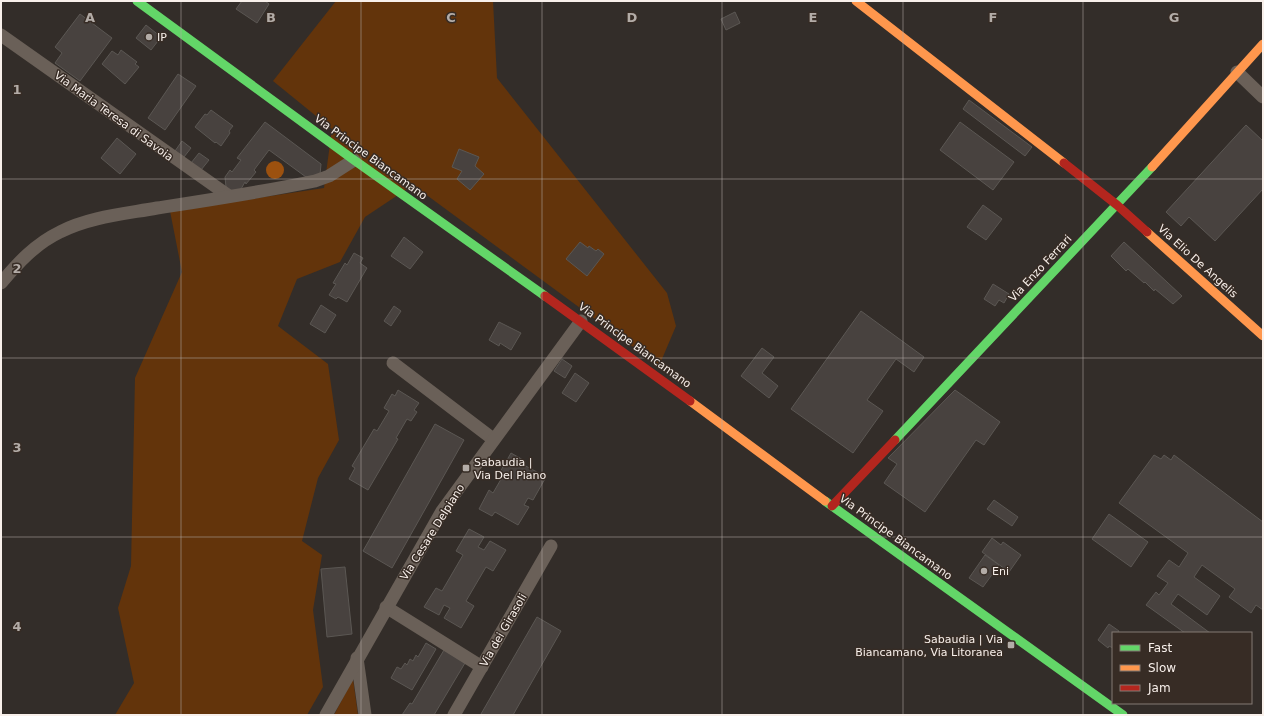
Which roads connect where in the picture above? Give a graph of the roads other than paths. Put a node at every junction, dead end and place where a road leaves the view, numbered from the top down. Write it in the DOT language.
graph roads {
  1 [pos="137,1"];
  2 [pos="856,1"];
  3 [pos="1,35"];
  4 [pos="1263,44"];
  5 [pos="1237,72"];
  6 [pos="1263,97"];
  7 [pos="354,160"];
  8 [pos="205,181"];
  9 [pos="229,196"];
  10 [pos="194,202"];
  11 [pos="1117,205"];
  12 [pos="1,283"];
  13 [pos="581,321"];
  14 [pos="1263,336"];
  15 [pos="393,363"];
  16 [pos="493,439"];
  17 [pos="832,506"];
  18 [pos="551,546"];
  19 [pos="386,607"];
  20 [pos="357,658"];
  21 [pos="482,667"];
  22 [pos="1120,713"];
  23 [pos="326,715"];
  24 [pos="365,715"];
  25 [pos="454,715"];
  26 [pos="1128,715"];
  1 -- 7 [label="street, Via Principe Biancamano"];
  2 -- 11 [label="street, Via Elio De Angelis"];
  3 -- 8 [label="street, Via Maria Teresa di Savoia"];
  4 -- 5 [label="street, Via Enzo Ferrari"];
  5 -- 6 [label="street"];
  5 -- 11 [label="street, Via Enzo Ferrari"];
  7 -- 9 [label="street"];
  7 -- 13 [label="street, Via Principe Biancamano"];
  8 -- 9 [label="street, Via Maria Teresa di Savoia"];
  8 -- 10 [label="street"];
  9 -- 10 [label="street"];
  10 -- 12 [label="street"];
  11 -- 14 [label="street, Via Elio De Angelis"];
  11 -- 17 [label="street, Via Enzo Ferrari"];
  13 -- 16 [label="street, Via Cesare Delpiano"];
  13 -- 17 [label="street, Via Principe Biancamano"];
  15 -- 16 [label="street"];
  16 -- 19 [label="street, Via Cesare Delpiano"];
  17 -- 22 [label="street, Via Principe Biancamano"];
  18 -- 21 [label="street, Via dei Girasoli"];
  19 -- 20 [label="street, Via Cesare Delpiano"];
  19 -- 21 [label="street"];
  20 -- 23 [label="street, Via Cesare Delpiano"];
  20 -- 24 [label="street"];
  21 -- 25 [label="street, Via dei Girasoli"];
  22 -- 26 [label="street, Via Principe Biancamano"];
}
